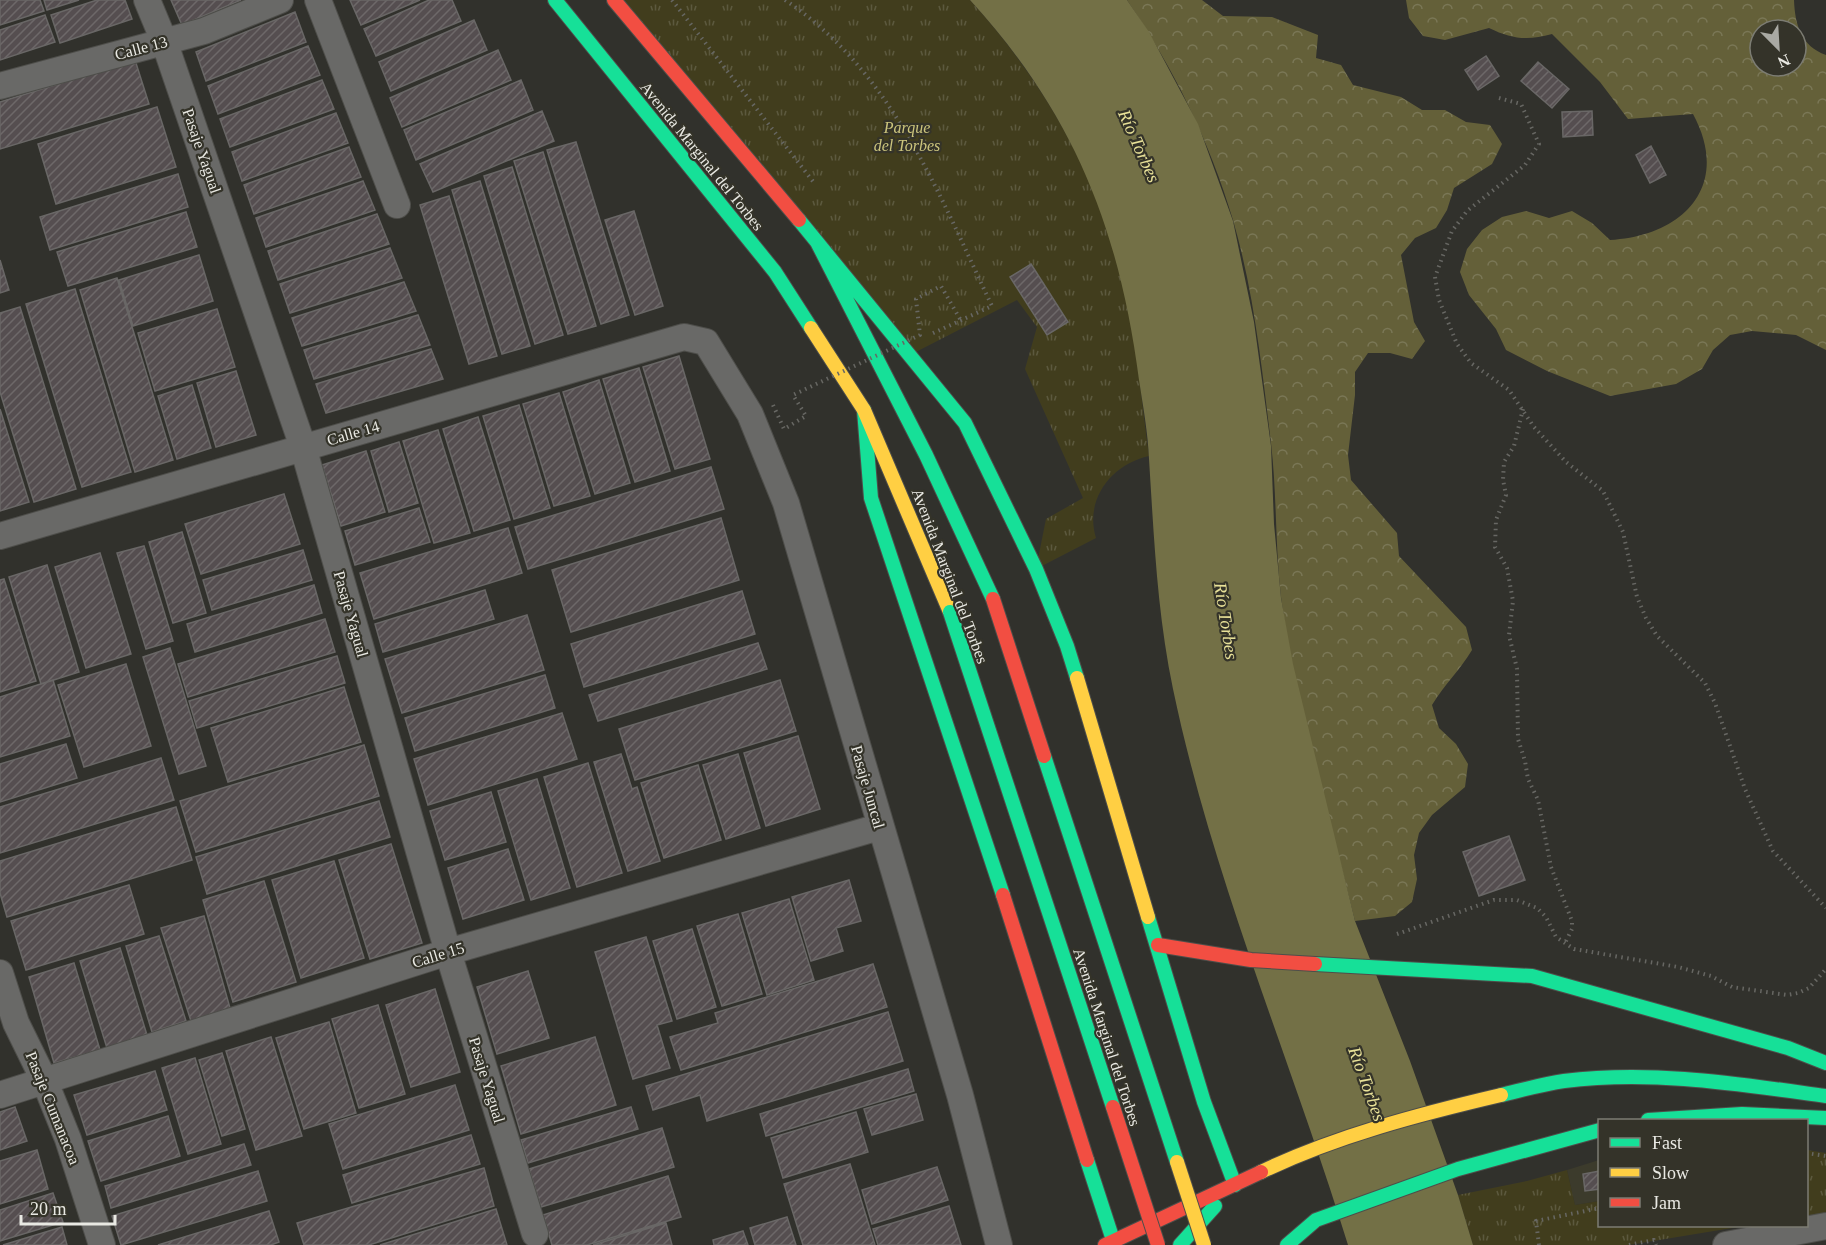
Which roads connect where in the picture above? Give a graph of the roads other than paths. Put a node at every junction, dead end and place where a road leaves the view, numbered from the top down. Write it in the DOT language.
graph roads {
  1 [pos="147,0"];
  2 [pos="280,0"];
  3 [pos="318,0"];
  4 [pos="555,0"];
  5 [pos="614,0"];
  6 [pos="164,41"];
  7 [pos="0,86"];
  8 [pos="398,205"];
  9 [pos="817,242"];
  10 [pos="706,342"];
  11 [pos="864,410"];
  12 [pos="303,447"];
  13 [pos="0,536"];
  14 [pos="879,827"];
  15 [pos="1158,945"];
  16 [pos="448,952"];
  17 [pos="0,973"];
  18 [pos="1826,1063"];
  19 [pos="45,1082"];
  20 [pos="0,1095"];
  21 [pos="1826,1096"];
  22 [pos="1826,1118"];
  23 [pos="1664,1119"];
  24 [pos="1598,1131"];
  25 [pos="1235,1185"];
  26 [pos="1826,1226"];
  27 [pos="535,1234"];
  28 [pos="1109,1243"];
  29 [pos="102,1245"];
  30 [pos="999,1245"];
  31 [pos="1158,1245"];
  32 [pos="1180,1245"];
  33 [pos="1204,1245"];
  34 [pos="1287,1245"];
  35 [pos="1726,1245"];
  1 -- 6 [label="street, Pasaje Yagual"];
  2 -- 6 [label="street, Calle 13"];
  3 -- 8 [label="street"];
  4 -- 11 [label="highway, Avenida Marginal del Torbes"];
  5 -- 9 [label="highway, Avenida Marginal del Torbes"];
  6 -- 7 [label="street, Calle 13"];
  6 -- 12 [label="street, Pasaje Yagual"];
  9 -- 15 [label="highway"];
  9 -- 33 [label="highway, Avenida Marginal del Torbes, bridge"];
  10 -- 12 [label="street, Calle 14"];
  10 -- 14 [label="street, Pasaje Juncal"];
  11 -- 28 [label="highway"];
  11 -- 31 [label="highway, Avenida Marginal del Torbes, bridge"];
  12 -- 13 [label="street, Calle 14"];
  12 -- 16 [label="street, Pasaje Yagual"];
  14 -- 16 [label="street, Calle 15"];
  14 -- 30 [label="street, Pasaje Juncal"];
  15 -- 18 [label="highway"];
  15 -- 25 [label="highway"];
  16 -- 19 [label="street, Calle 15"];
  16 -- 27 [label="street, Pasaje Yagual"];
  17 -- 19 [label="street, Pasaje Cumanacoa"];
  19 -- 20 [label="street, Calle 15"];
  19 -- 29 [label="street, Pasaje Cumanacoa"];
  21 -- 25 [label="highway"];
  22 -- 23 [label="highway"];
  24 -- 34 [label="highway"];
  25 -- 28 [label="highway"];
  25 -- 32 [label="highway"];
  26 -- 35 [label="street"];
}
